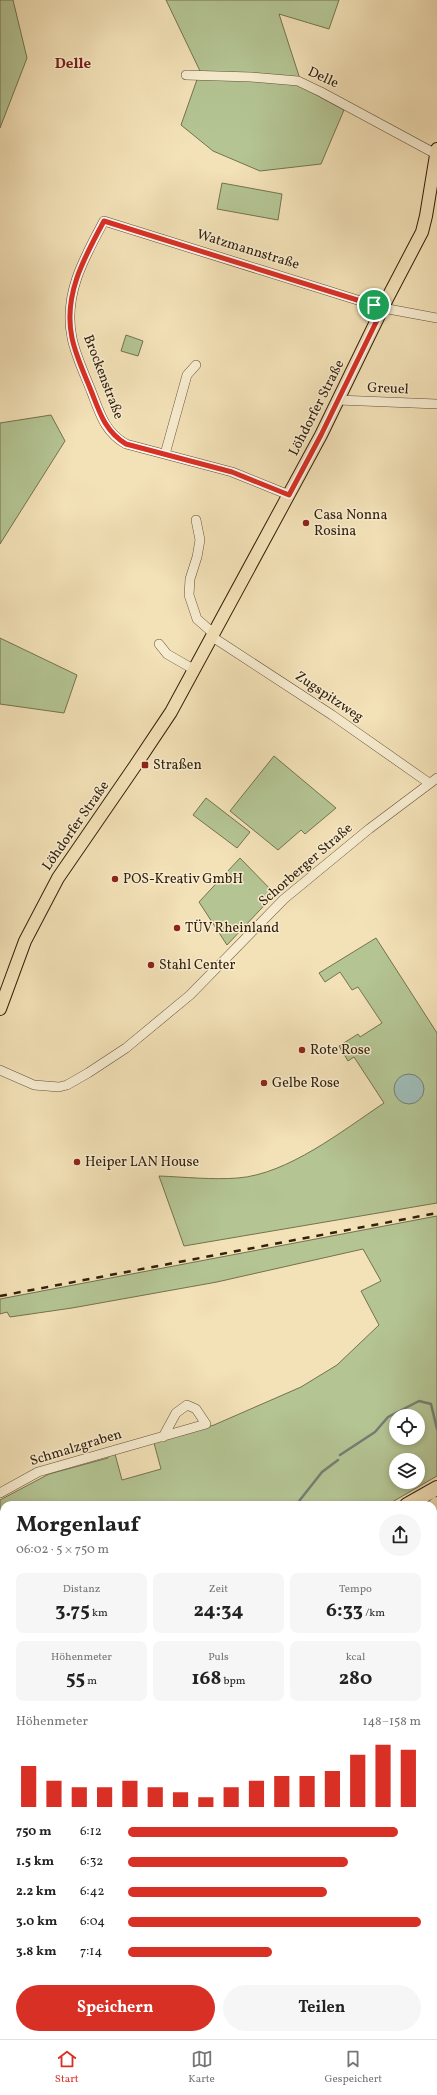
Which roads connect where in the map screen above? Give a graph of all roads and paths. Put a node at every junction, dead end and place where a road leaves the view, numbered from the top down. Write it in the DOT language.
graph roads {
  1 [pos="186,75"];
  2 [pos="436,151"];
  3 [pos="104,221"];
  4 [pos="383,308"];
  5 [pos="437,318"];
  6 [pos="196,365"];
  7 [pos="338,400"];
  8 [pos="437,404"];
  9 [pos="165,454"];
  10 [pos="289,495"];
  11 [pos="196,520"];
  12 [pos="212,635"];
  13 [pos="159,644"];
  14 [pos="193,669"];
  15 [pos="433,781"];
  16 [pos="0,1009"];
  17 [pos="0,1070"];
  18 [pos="163,1437"];
  19 [pos="437,1488"];
  20 [pos="0,1493"];
  21 [pos="414,1501"];
  1 -- 2 [label="street, Delle"];
  2 -- 4 [label="main road, Löhdorfer Straße"];
  3 -- 4 [label="street, Watzmannstraße"];
  3 -- 9 [label="street, Brockenstraße"];
  4 -- 5 [label="street, Watzmannstraße"];
  4 -- 7 [label="main road, Löhdorfer Straße"];
  6 -- 9 [label="street"];
  7 -- 8 [label="street, Greuel"];
  7 -- 10 [label="main road, Löhdorfer Straße"];
  9 -- 10 [label="street, Brockenstraße"];
  10 -- 12 [label="main road, Löhdorfer Straße"];
  11 -- 12 [label="street"];
  12 -- 14 [label="main road, Löhdorfer Straße"];
  12 -- 15 [label="street, Zugspitzweg"];
  13 -- 14 [label="street"];
  14 -- 16 [label="main road, Löhdorfer Straße"];
  15 -- 17 [label="street, Schorberger Straße"];
  18 -- 18 [label="street, Schmalzgraben"];
  18 -- 20 [label="street, Schmalzgraben"];
  19 -- 21 [label="highway"];
}
